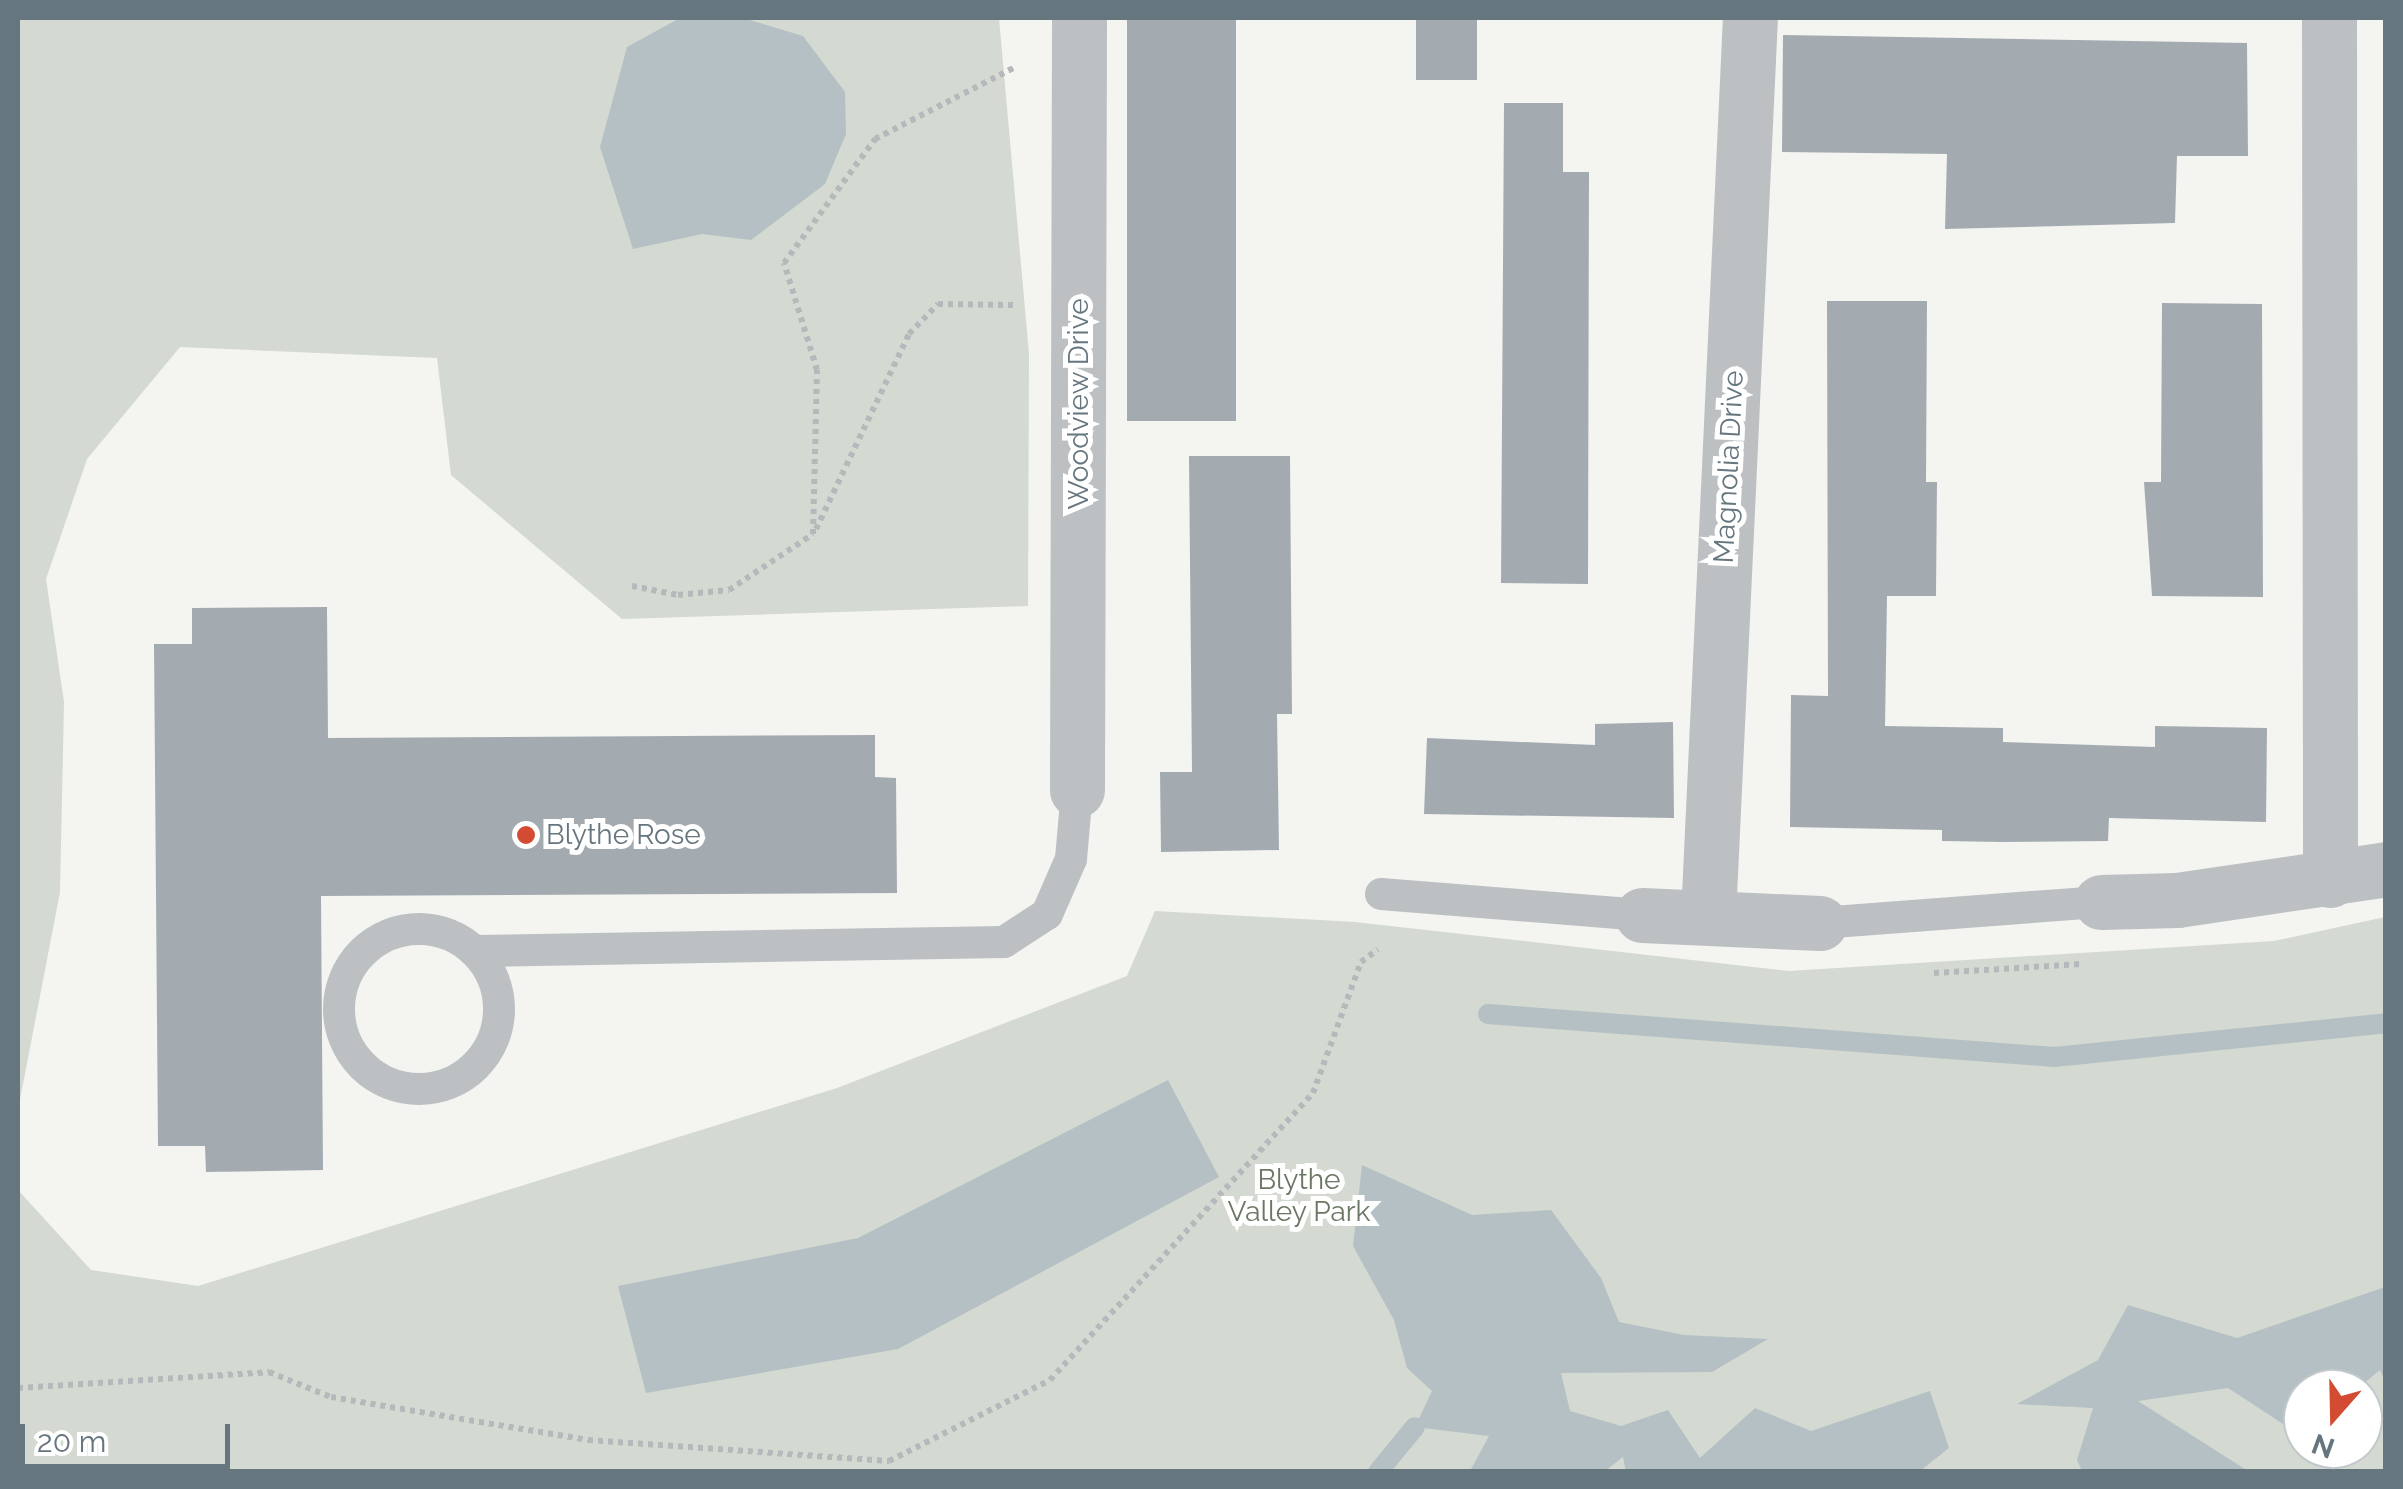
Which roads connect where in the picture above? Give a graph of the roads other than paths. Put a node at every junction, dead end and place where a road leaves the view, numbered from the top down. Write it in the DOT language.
graph roads {
  1 [pos="1079,18"];
  2 [pos="1750,18"];
  3 [pos="2330,18"];
  4 [pos="1077,790"];
  5 [pos="2386,869"];
  6 [pos="2330,880"];
  7 [pos="1382,894"];
  8 [pos="2101,902"];
  9 [pos="1642,915"];
  10 [pos="1708,917"];
  11 [pos="1820,923"];
  12 [pos="476,951"];
  1 -- 4 [label="street, Woodview Drive"];
  2 -- 10 [label="street, Magnolia Drive"];
  3 -- 6 [label="street"];
  4 -- 12 [label="lane"];
  5 -- 6 [label="street"];
  6 -- 8 [label="street"];
  7 -- 9 [label="lane"];
  8 -- 11 [label="lane"];
  9 -- 10 [label="street"];
  10 -- 11 [label="street"];
  12 -- 12 [label="lane"];
}
